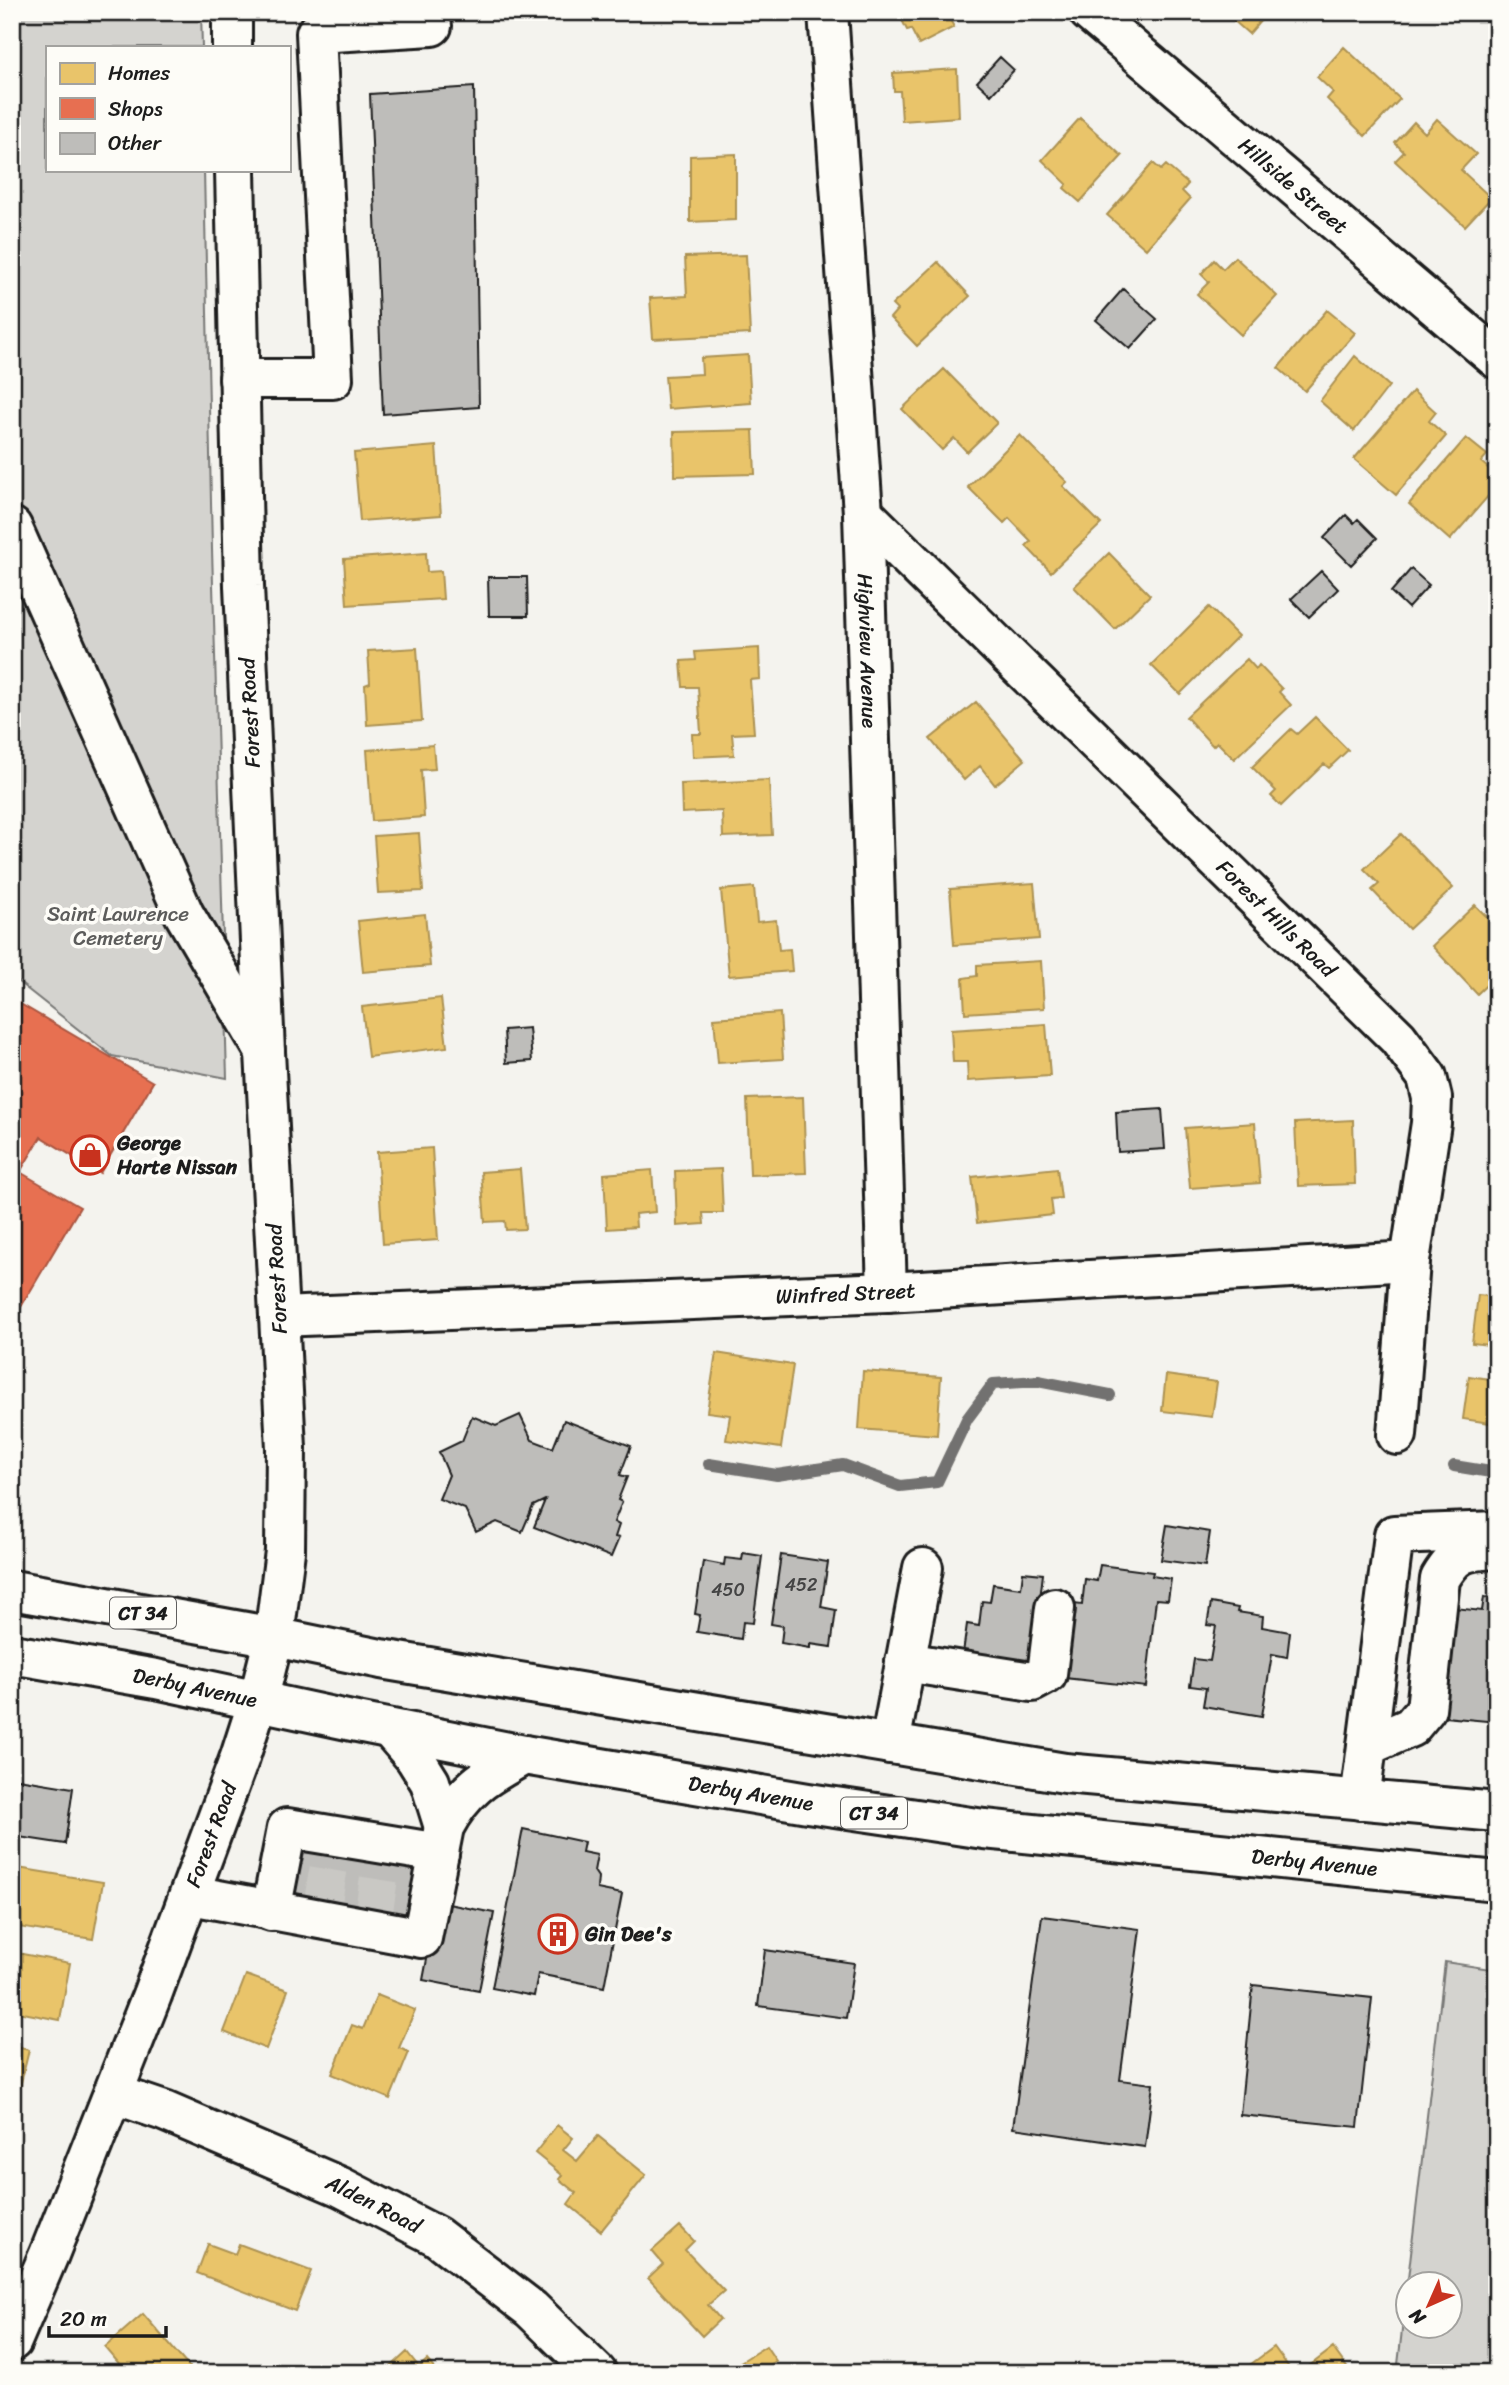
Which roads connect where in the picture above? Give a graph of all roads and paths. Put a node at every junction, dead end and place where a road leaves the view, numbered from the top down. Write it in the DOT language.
graph roads {
  1 [pos="232,12"];
  2 [pos="828,12"];
  3 [pos="1089,12"];
  4 [pos="432,26"];
  5 [pos="232,46"];
  6 [pos="303,80"];
  7 [pos="235,172"];
  8 [pos="1497,359"];
  9 [pos="239,379"];
  10 [pos="863,513"];
  11 [pos="12,527"];
  12 [pos="265,1052"];
  13 [pos="1410,1261"];
  14 [pos="887,1293"];
  15 [pos="279,1317"];
  16 [pos="1397,1435"];
  17 [pos="1497,1531"];
  18 [pos="1497,1549"];
  19 [pos="923,1568"];
  20 [pos="12,1590"];
  21 [pos="1055,1608"];
  22 [pos="274,1637"];
  23 [pos="12,1654"];
  24 [pos="905,1662"];
  25 [pos="258,1701"];
  26 [pos="390,1729"];
  27 [pos="890,1744"];
  28 [pos="1367,1746"];
  29 [pos="524,1755"];
  30 [pos="1360,1800"];
  31 [pos="1497,1812"];
  32 [pos="442,1840"];
  33 [pos="1497,1881"];
  34 [pos="191,1895"];
  35 [pos="271,1911"];
  36 [pos="114,2094"];
  37 [pos="12,2341"];
  38 [pos="597,2373"];
  1 -- 5 [label="main road"];
  2 -- 10 [label="main road, Highview Avenue"];
  3 -- 8 [label="main road, Hillside Street"];
  4 -- 6 [label="main road"];
  6 -- 9 [label="main road"];
  7 -- 9 [label="main road, Forest Road"];
  9 -- 12 [label="main road, Forest Road"];
  10 -- 13 [label="main road, Forest Hills Road"];
  10 -- 14 [label="main road, Highview Avenue"];
  11 -- 12 [label="main road"];
  12 -- 15 [label="main road, Forest Road"];
  13 -- 14 [label="main road, Winfred Street"];
  13 -- 16 [label="main road, Forest Hills Road"];
  14 -- 15 [label="main road, Winfred Street"];
  15 -- 22 [label="main road, Forest Road"];
  17 -- 28 [label="main road"];
  18 -- 28 [label="main road"];
  19 -- 24 [label="main road"];
  20 -- 22 [label="main road, CT 34"];
  21 -- 24 [label="main road"];
  22 -- 25 [label="main road, Forest Road"];
  22 -- 27 [label="main road, CT 34"];
  23 -- 25 [label="main road, Derby Avenue / CT 34"];
  24 -- 27 [label="main road"];
  25 -- 26 [label="main road, Derby Avenue / CT 34"];
  25 -- 34 [label="main road, Forest Road"];
  26 -- 29 [label="main road, Derby Avenue / CT 34"];
  26 -- 32 [label="main road"];
  27 -- 30 [label="main road, CT 34"];
  28 -- 30 [label="main road"];
  29 -- 32 [label="main road"];
  29 -- 33 [label="main road, Derby Avenue / CT 34"];
  30 -- 31 [label="main road, CT 34"];
  32 -- 35 [label="main road"];
  32 -- 35 [label="main road"];
  34 -- 35 [label="main road"];
  34 -- 36 [label="main road, Forest Road"];
  36 -- 37 [label="main road, Forest Road"];
  36 -- 38 [label="main road, Alden Road"];
}
